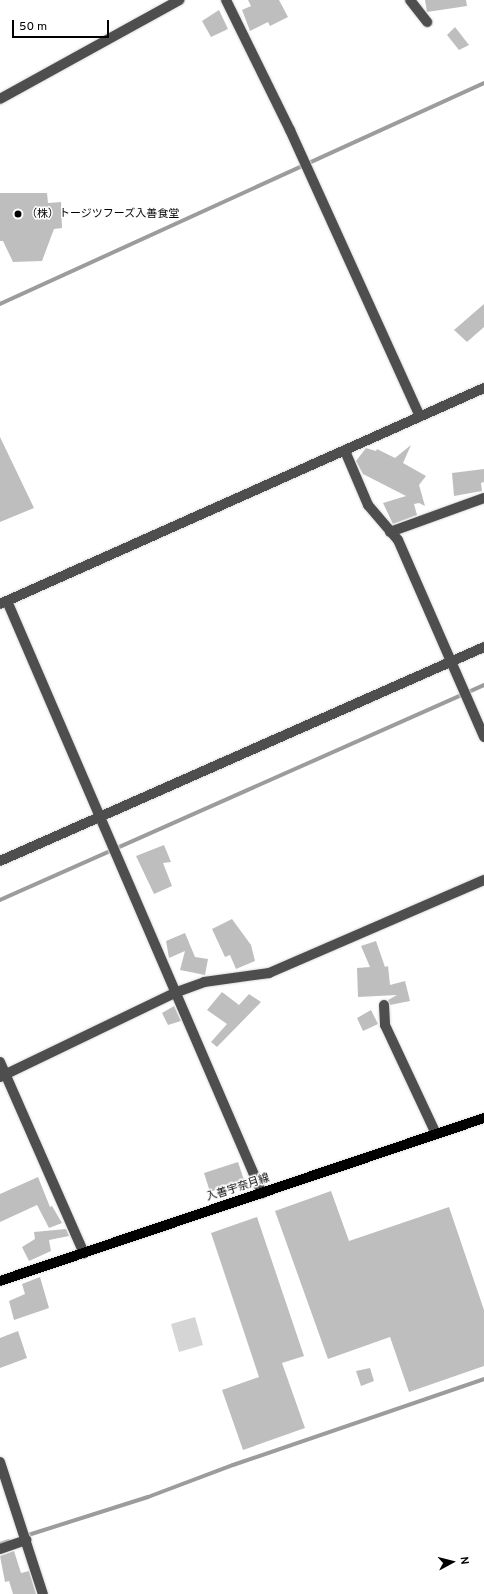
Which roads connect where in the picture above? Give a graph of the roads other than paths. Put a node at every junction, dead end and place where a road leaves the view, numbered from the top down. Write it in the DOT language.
graph roads {
  1 [pos="180,0"];
  2 [pos="226,0"];
  3 [pos="410,0"];
  4 [pos="427,22"];
  5 [pos="0,99"];
  6 [pos="484,388"];
  7 [pos="420,416"];
  8 [pos="345,451"];
  9 [pos="484,498"];
  10 [pos="390,532"];
  11 [pos="3,603"];
  12 [pos="484,647"];
  13 [pos="452,662"];
  14 [pos="484,737"];
  15 [pos="99,819"];
  16 [pos="0,861"];
  17 [pos="484,880"];
  18 [pos="177,992"];
  19 [pos="384,1005"];
  20 [pos="0,1062"];
  21 [pos="3,1075"];
  22 [pos="484,1118"];
  23 [pos="436,1134"];
  24 [pos="262,1193"];
  25 [pos="84,1253"];
  26 [pos="0,1281"];
  27 [pos="0,1462"];
  28 [pos="26,1540"];
  29 [pos="0,1549"];
  30 [pos="43,1594"];
  1 -- 5 [label="street"];
  2 -- 7 [label="street"];
  3 -- 4 [label="street"];
  6 -- 7 [label="street"];
  7 -- 8 [label="street"];
  8 -- 10 [label="street"];
  8 -- 11 [label="street"];
  9 -- 10 [label="street"];
  10 -- 13 [label="street"];
  11 -- 15 [label="street"];
  12 -- 13 [label="street"];
  13 -- 14 [label="street"];
  13 -- 15 [label="street"];
  15 -- 16 [label="street"];
  15 -- 18 [label="street"];
  17 -- 18 [label="street"];
  18 -- 21 [label="street"];
  18 -- 24 [label="street"];
  19 -- 23 [label="street"];
  20 -- 21 [label="street"];
  21 -- 25 [label="street"];
  22 -- 23 [label="main road, 入善宇奈月線"];
  23 -- 24 [label="main road, 入善宇奈月線"];
  24 -- 25 [label="main road, 入善宇奈月線"];
  25 -- 26 [label="main road, 入善宇奈月線"];
  27 -- 28 [label="street"];
  28 -- 29 [label="street"];
  28 -- 30 [label="street"];
}
